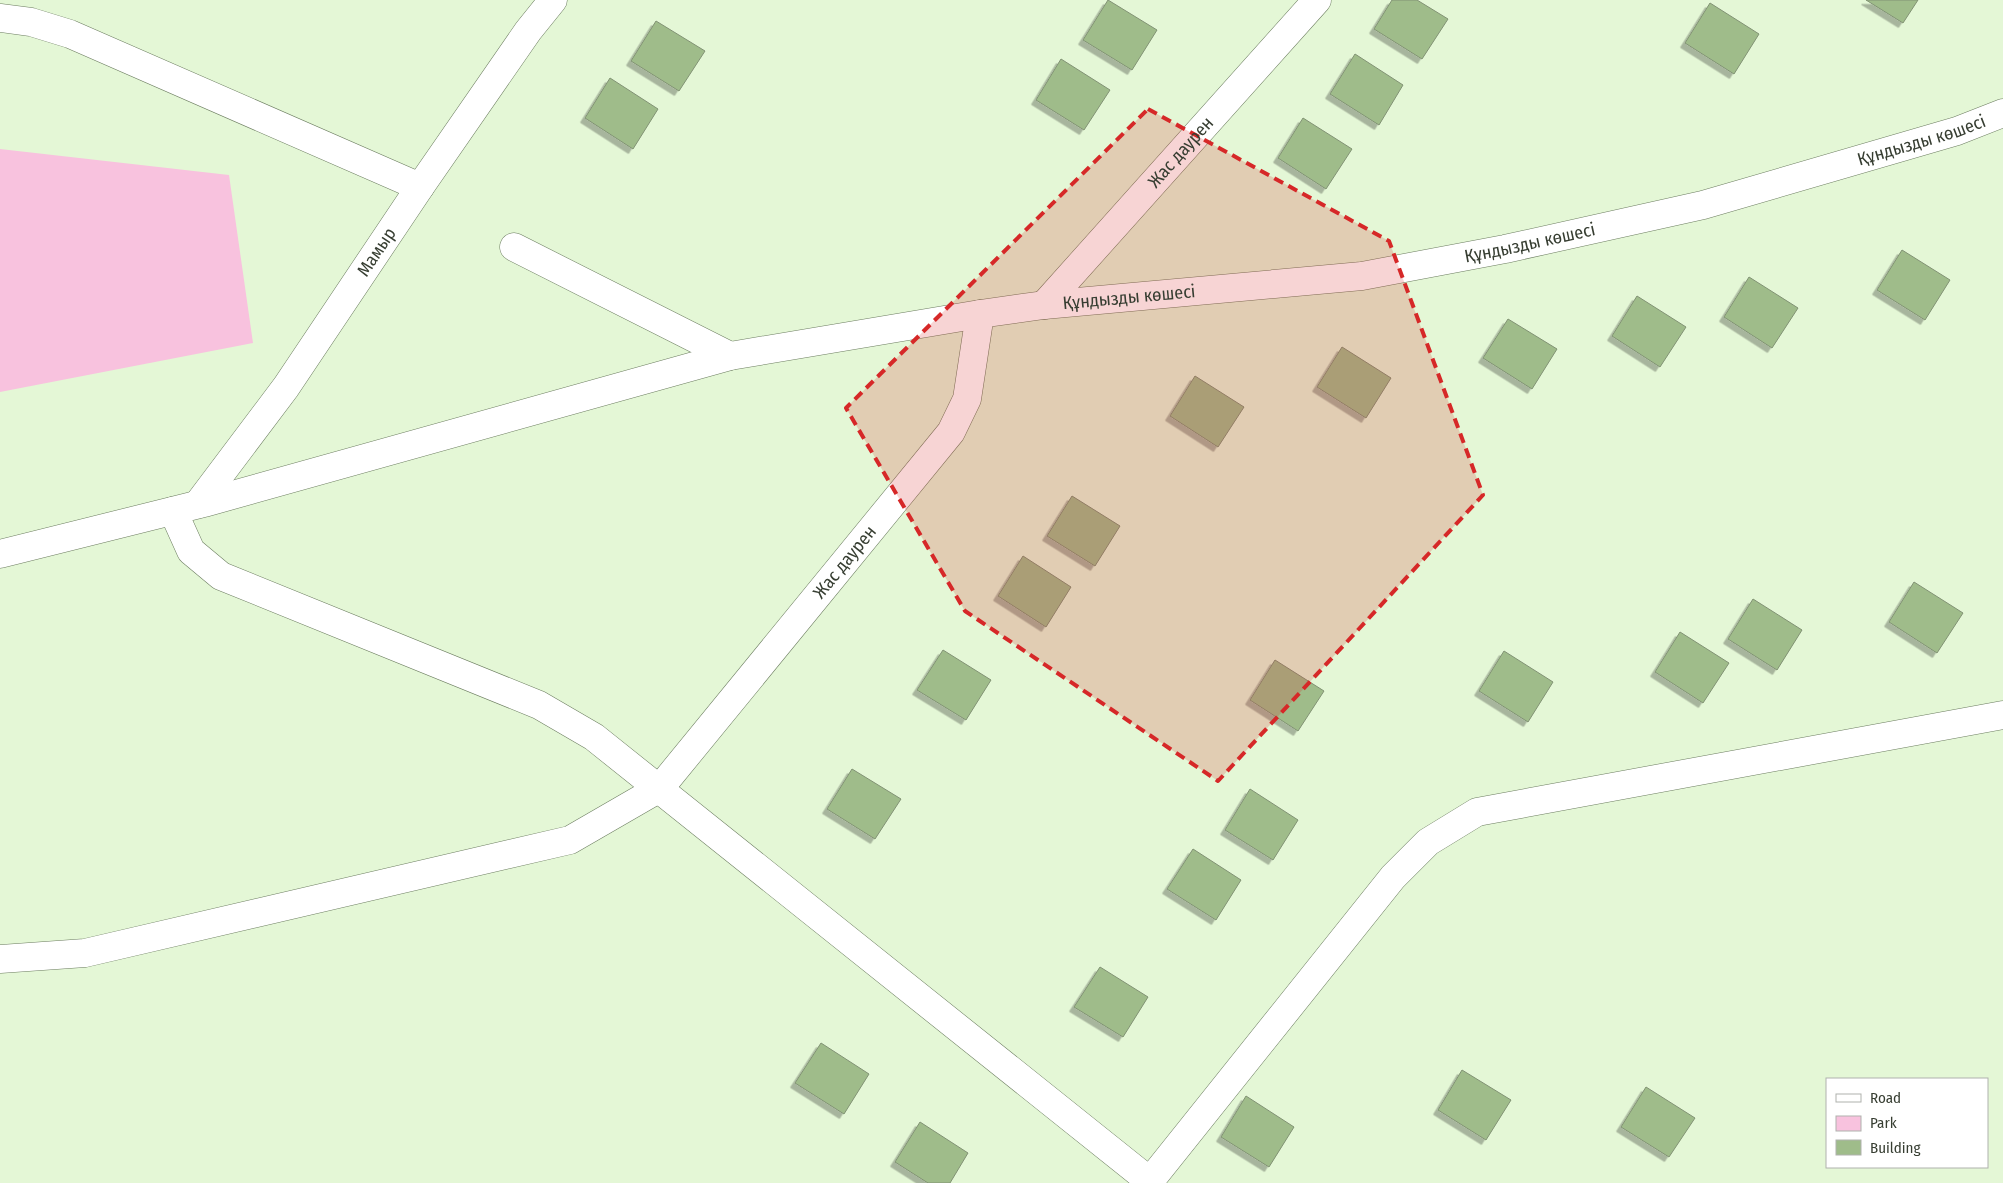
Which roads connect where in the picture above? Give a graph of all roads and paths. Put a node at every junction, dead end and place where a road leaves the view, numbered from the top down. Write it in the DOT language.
graph roads {
  1 [pos="553,0"];
  2 [pos="1317,0"];
  3 [pos="0,18"];
  4 [pos="2003,113"];
  5 [pos="420,187"];
  6 [pos="514,247"];
  7 [pos="1044,305"];
  8 [pos="980,314"];
  9 [pos="730,356"];
  10 [pos="185,507"];
  11 [pos="0,554"];
  12 [pos="2003,715"];
  13 [pos="660,788"];
  14 [pos="0,959"];
  15 [pos="1151,1182"];
  1 -- 5 [label="street, Мамыр"];
  2 -- 7 [label="street, Жас даурен"];
  3 -- 5 [label="street"];
  4 -- 7 [label="street, Құндызды көшесі"];
  5 -- 10 [label="street, Мамыр"];
  6 -- 9 [label="street"];
  7 -- 8 [label="street, Құндызды көшесі"];
  8 -- 9 [label="street, Құндызды көшесі"];
  8 -- 13 [label="street, Жас даурен"];
  9 -- 10 [label="street, Құндызды көшесі"];
  10 -- 11 [label="street, Құндызды көшесі"];
  10 -- 13 [label="street"];
  12 -- 15 [label="street"];
  13 -- 14 [label="street"];
  13 -- 15 [label="street"];
}
